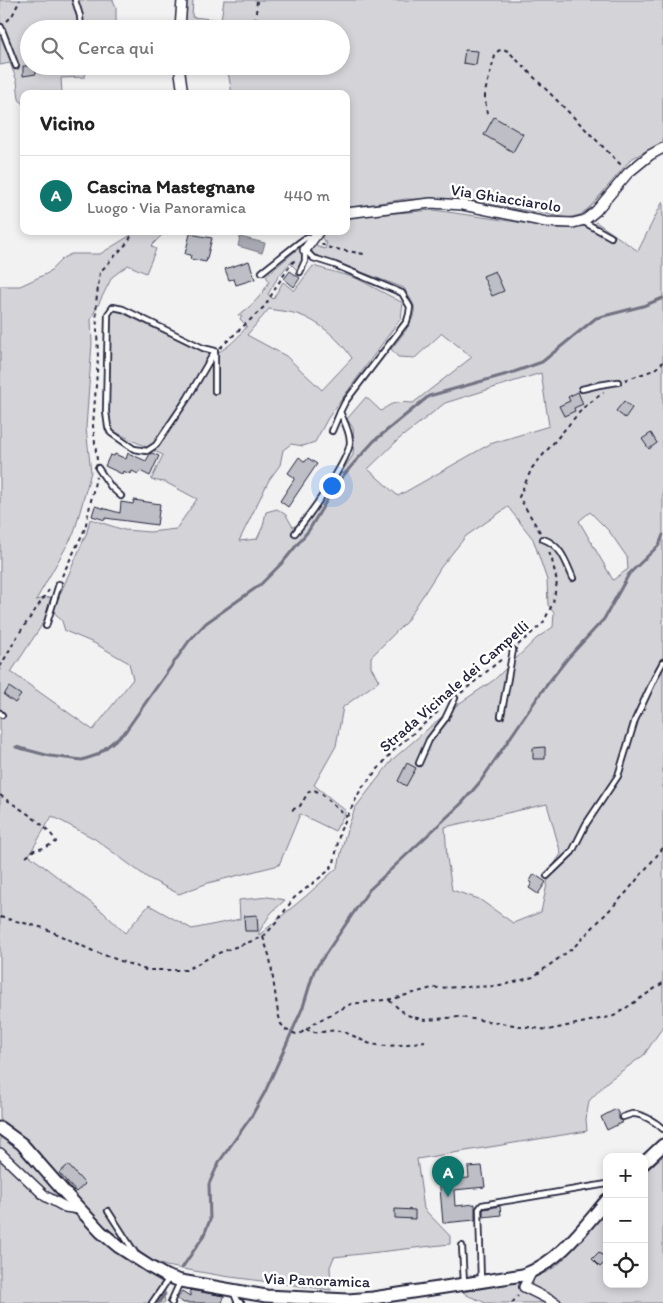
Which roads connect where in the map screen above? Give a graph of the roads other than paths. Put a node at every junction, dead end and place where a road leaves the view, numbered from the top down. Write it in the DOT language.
graph roads {
  1 [pos="75,0"];
  2 [pos="182,0"];
  3 [pos="80,20"];
  4 [pos="181,20"];
  5 [pos="1,27"];
  6 [pos="16,66"];
  7 [pos="180,75"];
  8 [pos="182,90"];
  9 [pos="663,148"];
  10 [pos="350,213"];
  11 [pos="582,221"];
  12 [pos="314,235"];
  13 [pos="316,235"];
  14 [pos="611,237"];
  15 [pos="305,250"];
  16 [pos="262,272"];
  17 [pos="300,272"];
  18 [pos="215,351"];
  19 [pos="618,382"];
  20 [pos="582,389"];
  21 [pos="215,391"];
  22 [pos="340,412"];
  23 [pos="332,431"];
  24 [pos="98,468"];
  25 [pos="121,496"];
  26 [pos="295,533"];
  27 [pos="543,539"];
  28 [pos="572,578"];
  29 [pos="59,584"];
  30 [pos="46,626"];
  31 [pos="513,650"];
  32 [pos="663,662"];
  33 [pos="455,698"];
  34 [pos="501,716"];
  35 [pos="419,763"];
  36 [pos="548,876"];
  37 [pos="623,1117"];
  38 [pos="0,1128"];
  39 [pos="663,1129"];
  40 [pos="663,1145"];
  41 [pos="0,1153"];
  42 [pos="648,1159"];
  43 [pos="603,1185"];
  44 [pos="603,1205"];
  45 [pos="80,1210"];
  46 [pos="108,1211"];
  47 [pos="462,1246"];
  48 [pos="140,1260"];
  49 [pos="531,1273"];
  50 [pos="175,1279"];
  51 [pos="481,1282"];
  52 [pos="464,1284"];
  53 [pos="232,1290"];
  54 [pos="152,1303"];
  55 [pos="172,1303"];
  56 [pos="242,1303"];
  57 [pos="556,1303"];
  1 -- 3 [label="lane"];
  2 -- 4 [label="street"];
  5 -- 6 [label="lane"];
  7 -- 8 [label="street"];
  9 -- 11 [label="street, Via Ghiacciarolo"];
  10 -- 11 [label="street, Via Ghiacciarolo"];
  11 -- 14 [label="lane"];
  12 -- 16 [label="lane"];
  13 -- 15 [label="street"];
  15 -- 17 [label="lane"];
  15 -- 22 [label="lane"];
  18 -- 18 [label="lane"];
  18 -- 21 [label="lane"];
  19 -- 20 [label="lane"];
  22 -- 23 [label="lane"];
  22 -- 26 [label="lane"];
  24 -- 25 [label="lane"];
  27 -- 28 [label="lane"];
  29 -- 30 [label="lane"];
  31 -- 34 [label="lane"];
  32 -- 36 [label="lane"];
  33 -- 35 [label="lane"];
  37 -- 39 [label="lane"];
  38 -- 45 [label="street, Via Panoramica"];
  40 -- 42 [label="street"];
  41 -- 45 [label="street, Via Panoramica"];
  43 -- 51 [label="lane"];
  44 -- 49 [label="street, Via Panoramica"];
  45 -- 48 [label="street, Via Panoramica"];
  46 -- 48 [label="lane"];
  47 -- 52 [label="lane"];
  48 -- 50 [label="street, Via Panoramica"];
  49 -- 51 [label="street, Via Panoramica"];
  49 -- 57 [label="street"];
  50 -- 53 [label="street, Via Panoramica"];
  50 -- 54 [label="lane"];
  50 -- 55 [label="lane"];
  51 -- 52 [label="street, Via Panoramica"];
  52 -- 53 [label="street, Via Panoramica"];
  53 -- 56 [label="lane"];
}
